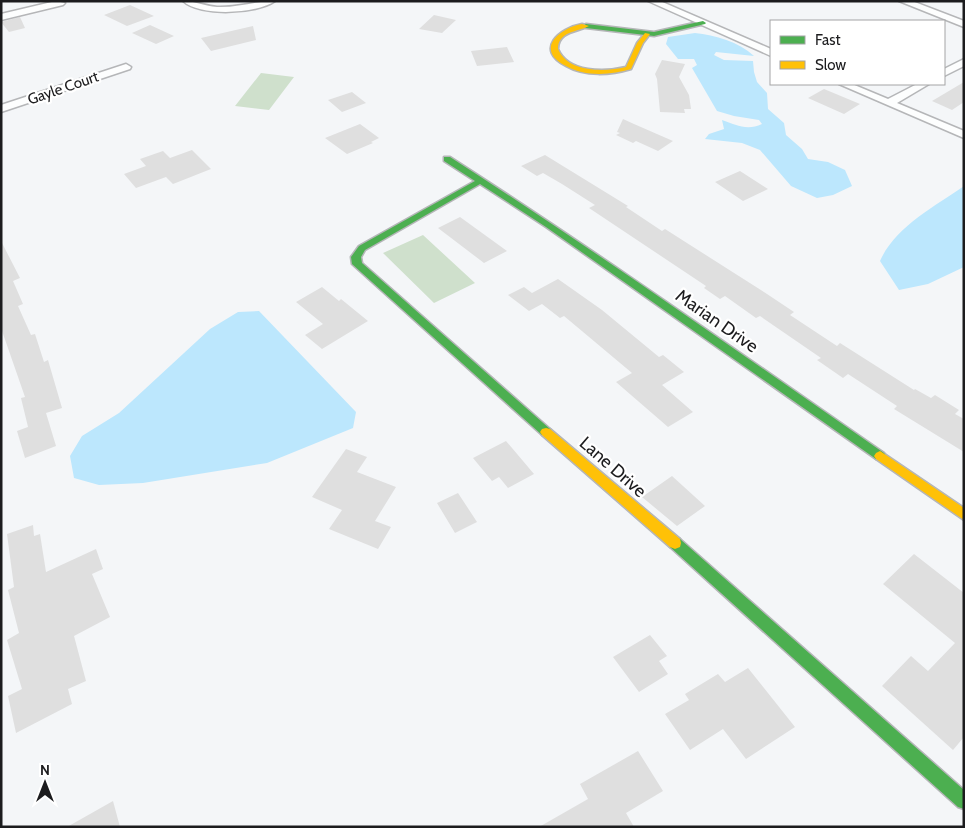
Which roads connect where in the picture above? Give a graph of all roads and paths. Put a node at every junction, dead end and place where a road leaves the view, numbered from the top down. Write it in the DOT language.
graph roads {
  1 [pos="187,1"];
  2 [pos="271,1"];
  3 [pos="652,1"];
  4 [pos="902,1"];
  5 [pos="60,3"];
  6 [pos="1,17"];
  7 [pos="703,23"];
  8 [pos="964,24"];
  9 [pos="647,34"];
  10 [pos="770,53"];
  11 [pos="964,62"];
  12 [pos="126,67"];
  13 [pos="945,72"];
  14 [pos="846,85"];
  15 [pos="922,85"];
  16 [pos="890,103"];
  17 [pos="1,109"];
  18 [pos="964,135"];
  19 [pos="446,160"];
  20 [pos="482,180"];
  21 [pos="964,515"];
  22 [pos="964,801"];
  1 -- 2 [label="street"];
  3 -- 7 [label="street"];
  4 -- 8 [label="street"];
  5 -- 6 [label="street"];
  7 -- 9 [label="street"];
  7 -- 10 [label="street"];
  9 -- 9 [label="street"];
  11 -- 13 [label="street"];
  12 -- 17 [label="street, Gayle Court"];
  14 -- 16 [label="street"];
  15 -- 16 [label="street"];
  16 -- 18 [label="street"];
  19 -- 20 [label="street, Marian Drive"];
  20 -- 21 [label="street, Marian Drive"];
  20 -- 22 [label="street, Lane Drive"];
}
